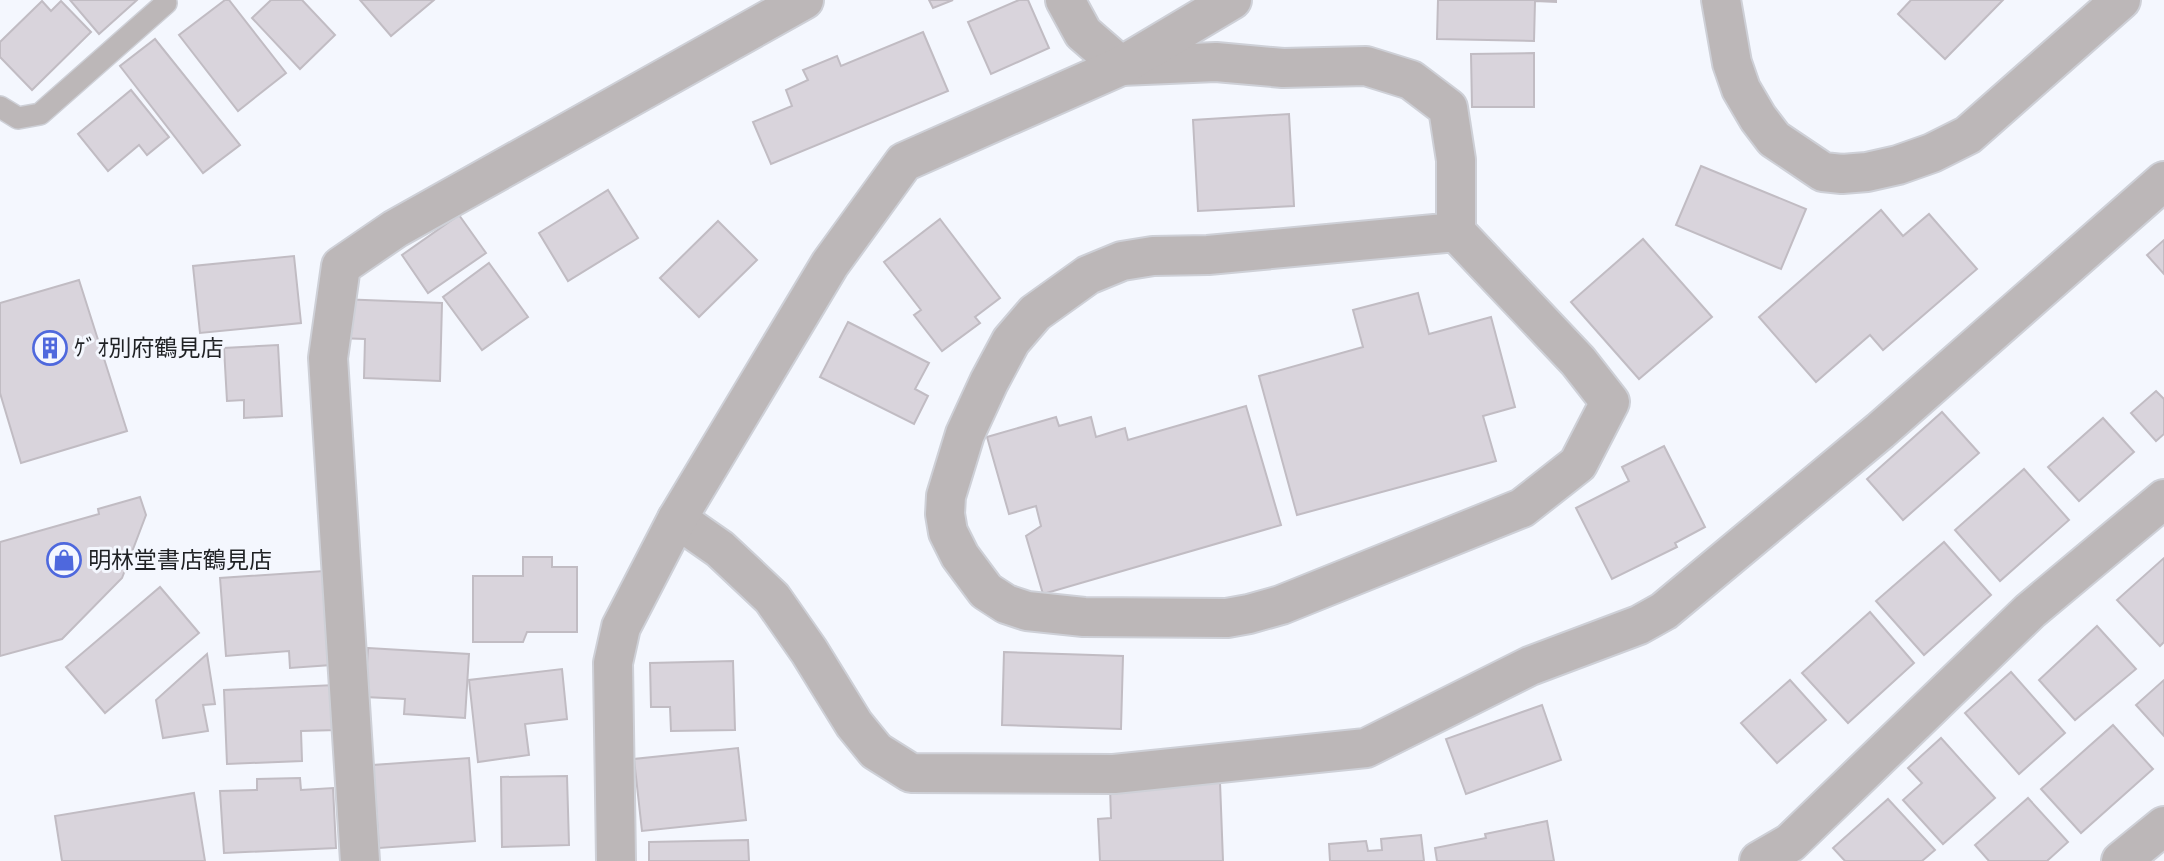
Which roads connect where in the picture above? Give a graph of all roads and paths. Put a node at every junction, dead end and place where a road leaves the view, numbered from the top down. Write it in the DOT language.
graph roads {
  1 [pos="804,0"];
  2 [pos="1065,0"];
  3 [pos="1231,0"];
  4 [pos="1721,0"];
  5 [pos="2121,0"];
  6 [pos="166,1"];
  7 [pos="1121,66"];
  8 [pos="0,107"];
  9 [pos="2164,181"];
  10 [pos="1456,232"];
  11 [pos="2164,499"];
  12 [pos="677,519"];
  13 [pos="2164,826"];
  14 [pos="1784,855"];
  15 [pos="360,861"];
  16 [pos="616,861"];
  17 [pos="2122,861"];
  1 -- 15 [label="street"];
  2 -- 7 [label="street"];
  3 -- 7 [label="street"];
  4 -- 5 [label="street"];
  6 -- 8 [label="lane"];
  7 -- 10 [label="street"];
  7 -- 12 [label="street"];
  9 -- 12 [label="street"];
  10 -- 10 [label="street"];
  11 -- 14 [label="street"];
  12 -- 16 [label="street"];
  13 -- 17 [label="street"];
}
